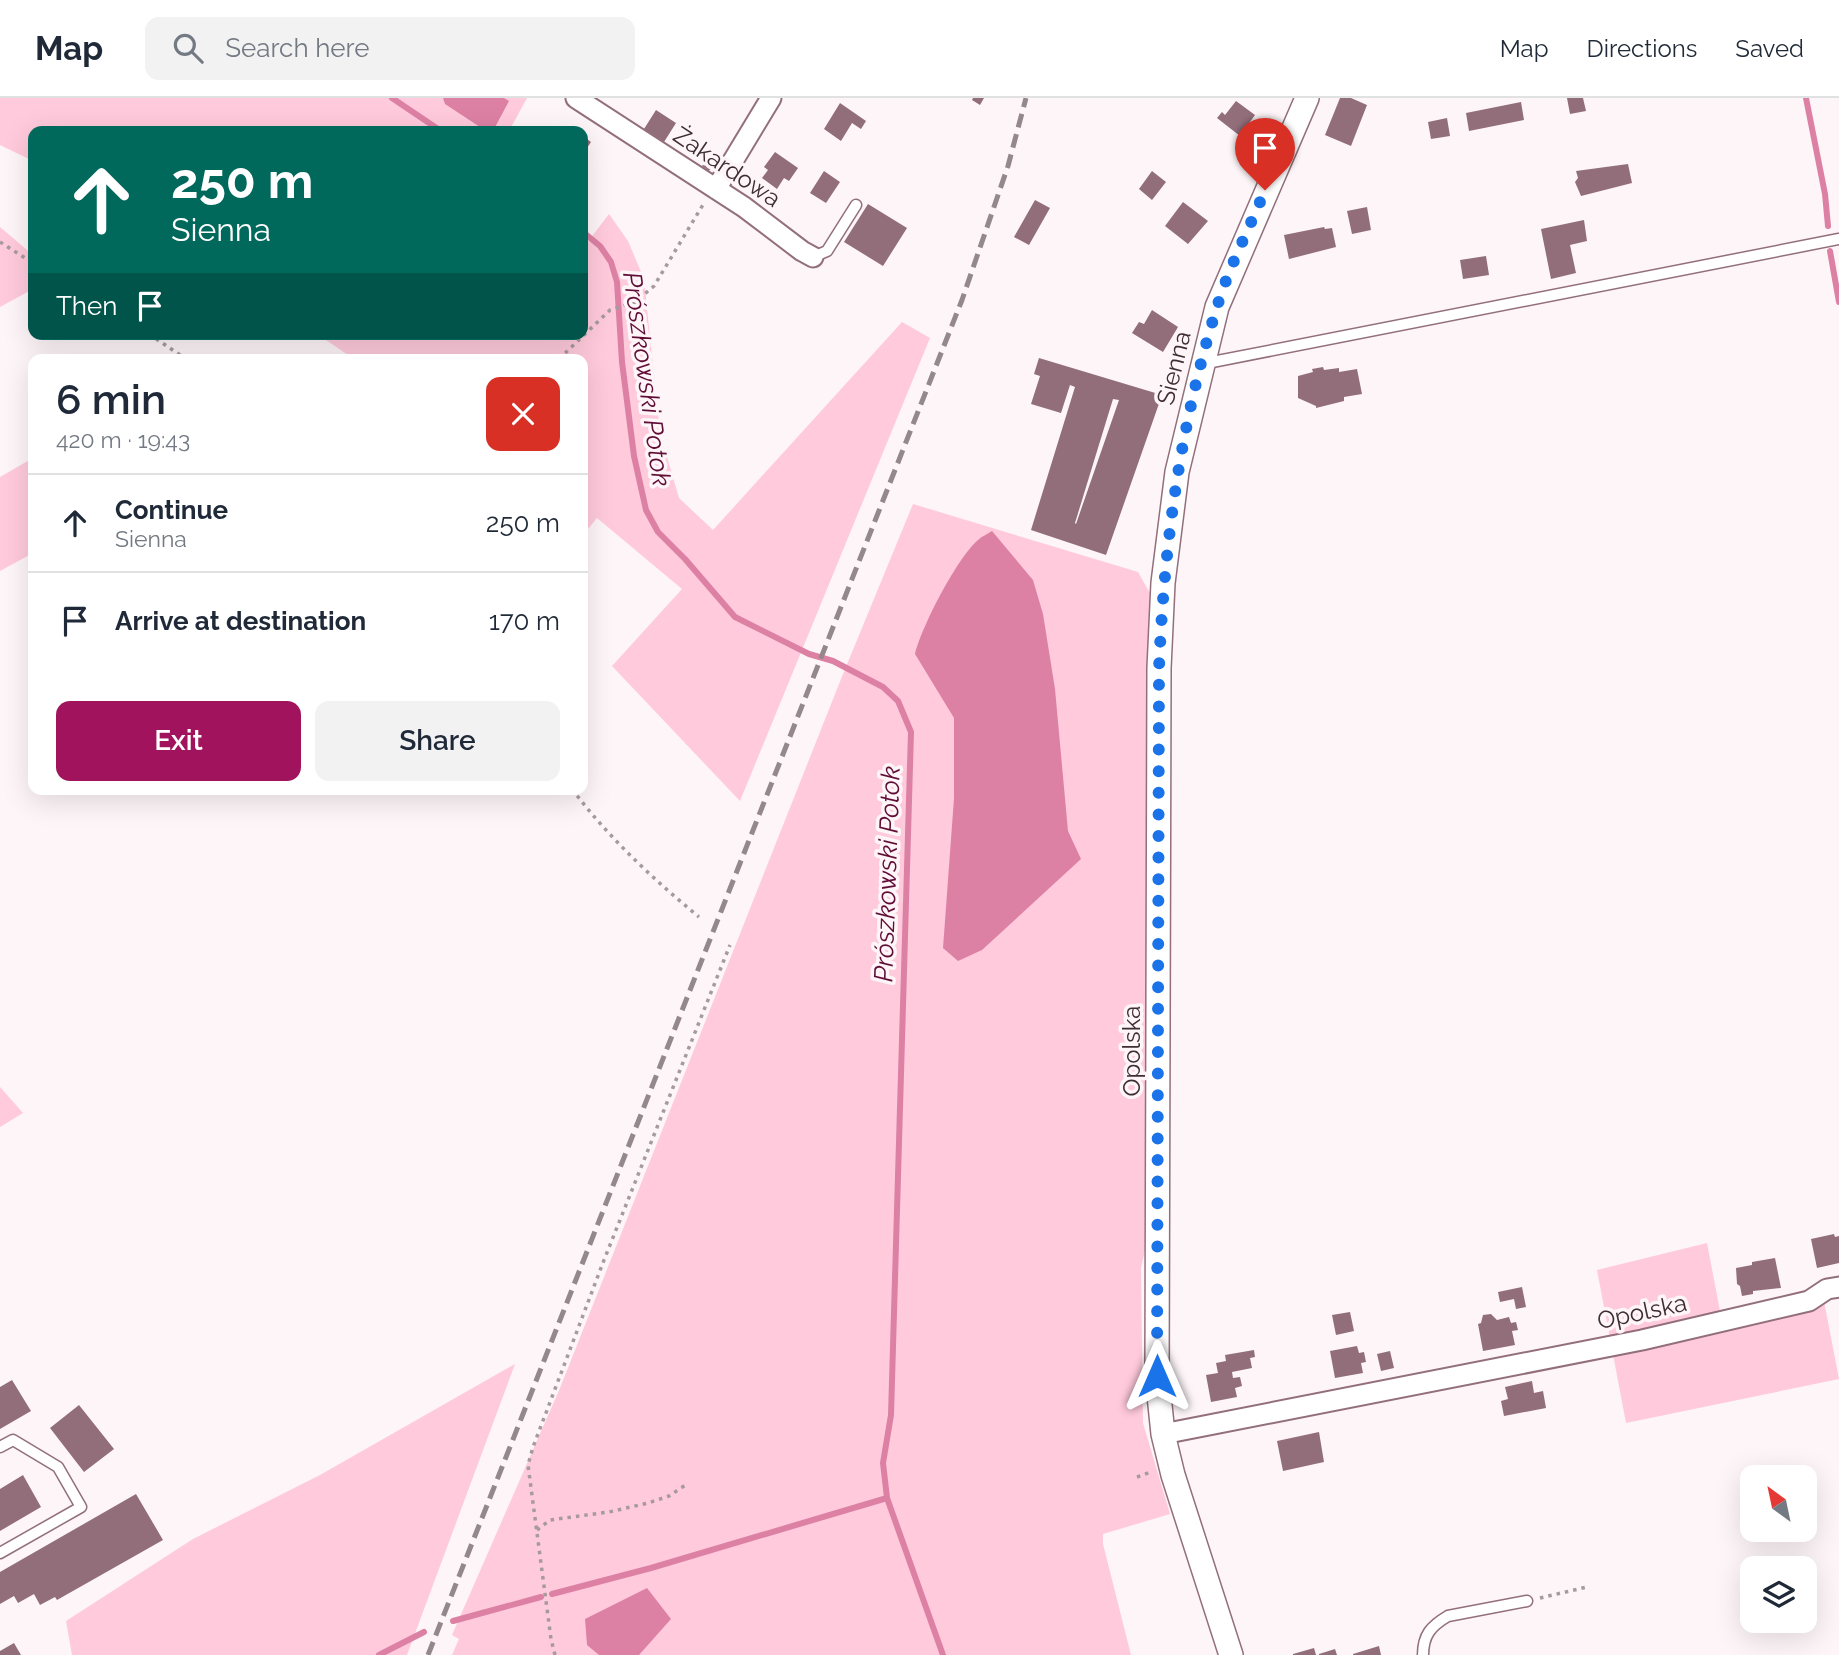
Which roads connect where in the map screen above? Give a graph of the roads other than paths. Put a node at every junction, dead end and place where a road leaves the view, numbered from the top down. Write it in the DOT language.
graph roads {
  1 [pos="576,98"];
  2 [pos="771,98"];
  3 [pos="1307,98"];
  4 [pos="716,189"];
  5 [pos="856,205"];
  6 [pos="1839,239"];
  7 [pos="813,257"];
  8 [pos="1202,364"];
  9 [pos="1159,668"];
  10 [pos="1839,1287"];
  11 [pos="1163,1434"];
  12 [pos="0,1447"];
  13 [pos="0,1553"];
  14 [pos="1527,1601"];
  15 [pos="1231,1655"];
  16 [pos="1423,1655"];
  1 -- 4 [label="street, Żakardowa"];
  2 -- 4 [label="street"];
  3 -- 8 [label="street, Sienna"];
  4 -- 7 [label="street, Żakardowa"];
  5 -- 7 [label="lane"];
  6 -- 8 [label="lane"];
  8 -- 9 [label="street, Sienna"];
  9 -- 11 [label="street, Opolska"];
  10 -- 11 [label="street, Opolska"];
  11 -- 15 [label="street, Opolska"];
  12 -- 13 [label="lane"];
  14 -- 16 [label="lane"];
}
